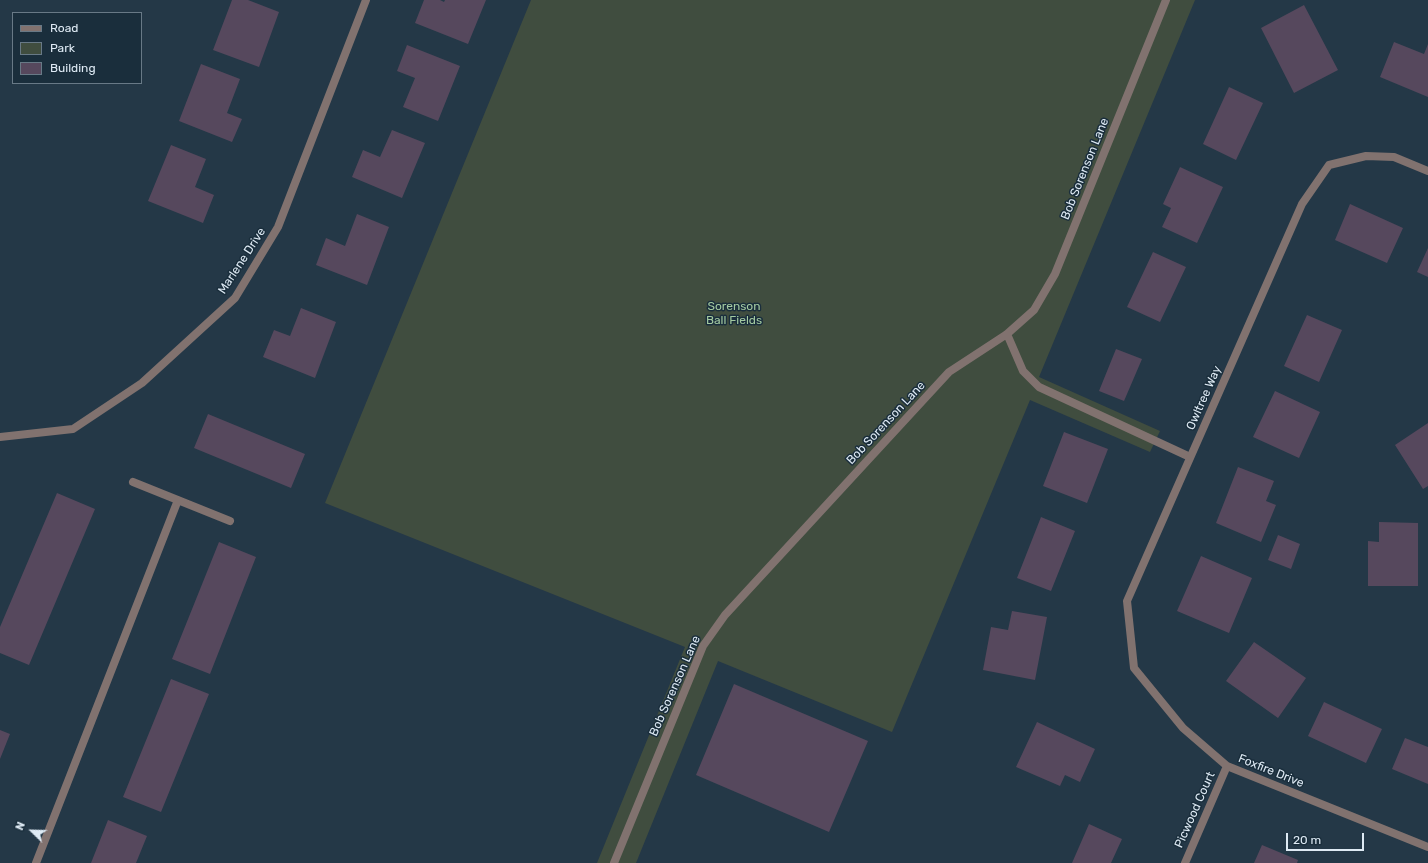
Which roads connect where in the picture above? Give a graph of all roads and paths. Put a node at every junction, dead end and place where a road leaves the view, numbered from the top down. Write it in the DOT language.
graph roads {
  1 [pos="366,0"];
  2 [pos="1166,0"];
  3 [pos="1428,171"];
  4 [pos="1007,334"];
  5 [pos="0,436"];
  6 [pos="1190,457"];
  7 [pos="132,482"];
  8 [pos="178,500"];
  9 [pos="230,521"];
  10 [pos="1127,601"];
  11 [pos="1227,766"];
  12 [pos="1428,847"];
  13 [pos="36,863"];
  14 [pos="614,863"];
  15 [pos="1185,863"];
  1 -- 5 [label="street, Marlene Drive"];
  2 -- 4 [label="street, Bob Sorenson Lane"];
  3 -- 6 [label="street, Owltree Way"];
  4 -- 6 [label="street"];
  4 -- 14 [label="street, Bob Sorenson Lane"];
  6 -- 10 [label="street, Owltree Way"];
  7 -- 8 [label="street"];
  8 -- 9 [label="street"];
  8 -- 13 [label="street"];
  10 -- 11 [label="street, Foxfire Drive"];
  11 -- 12 [label="street, Foxfire Drive"];
  11 -- 15 [label="street, Picwood Court"];
}
